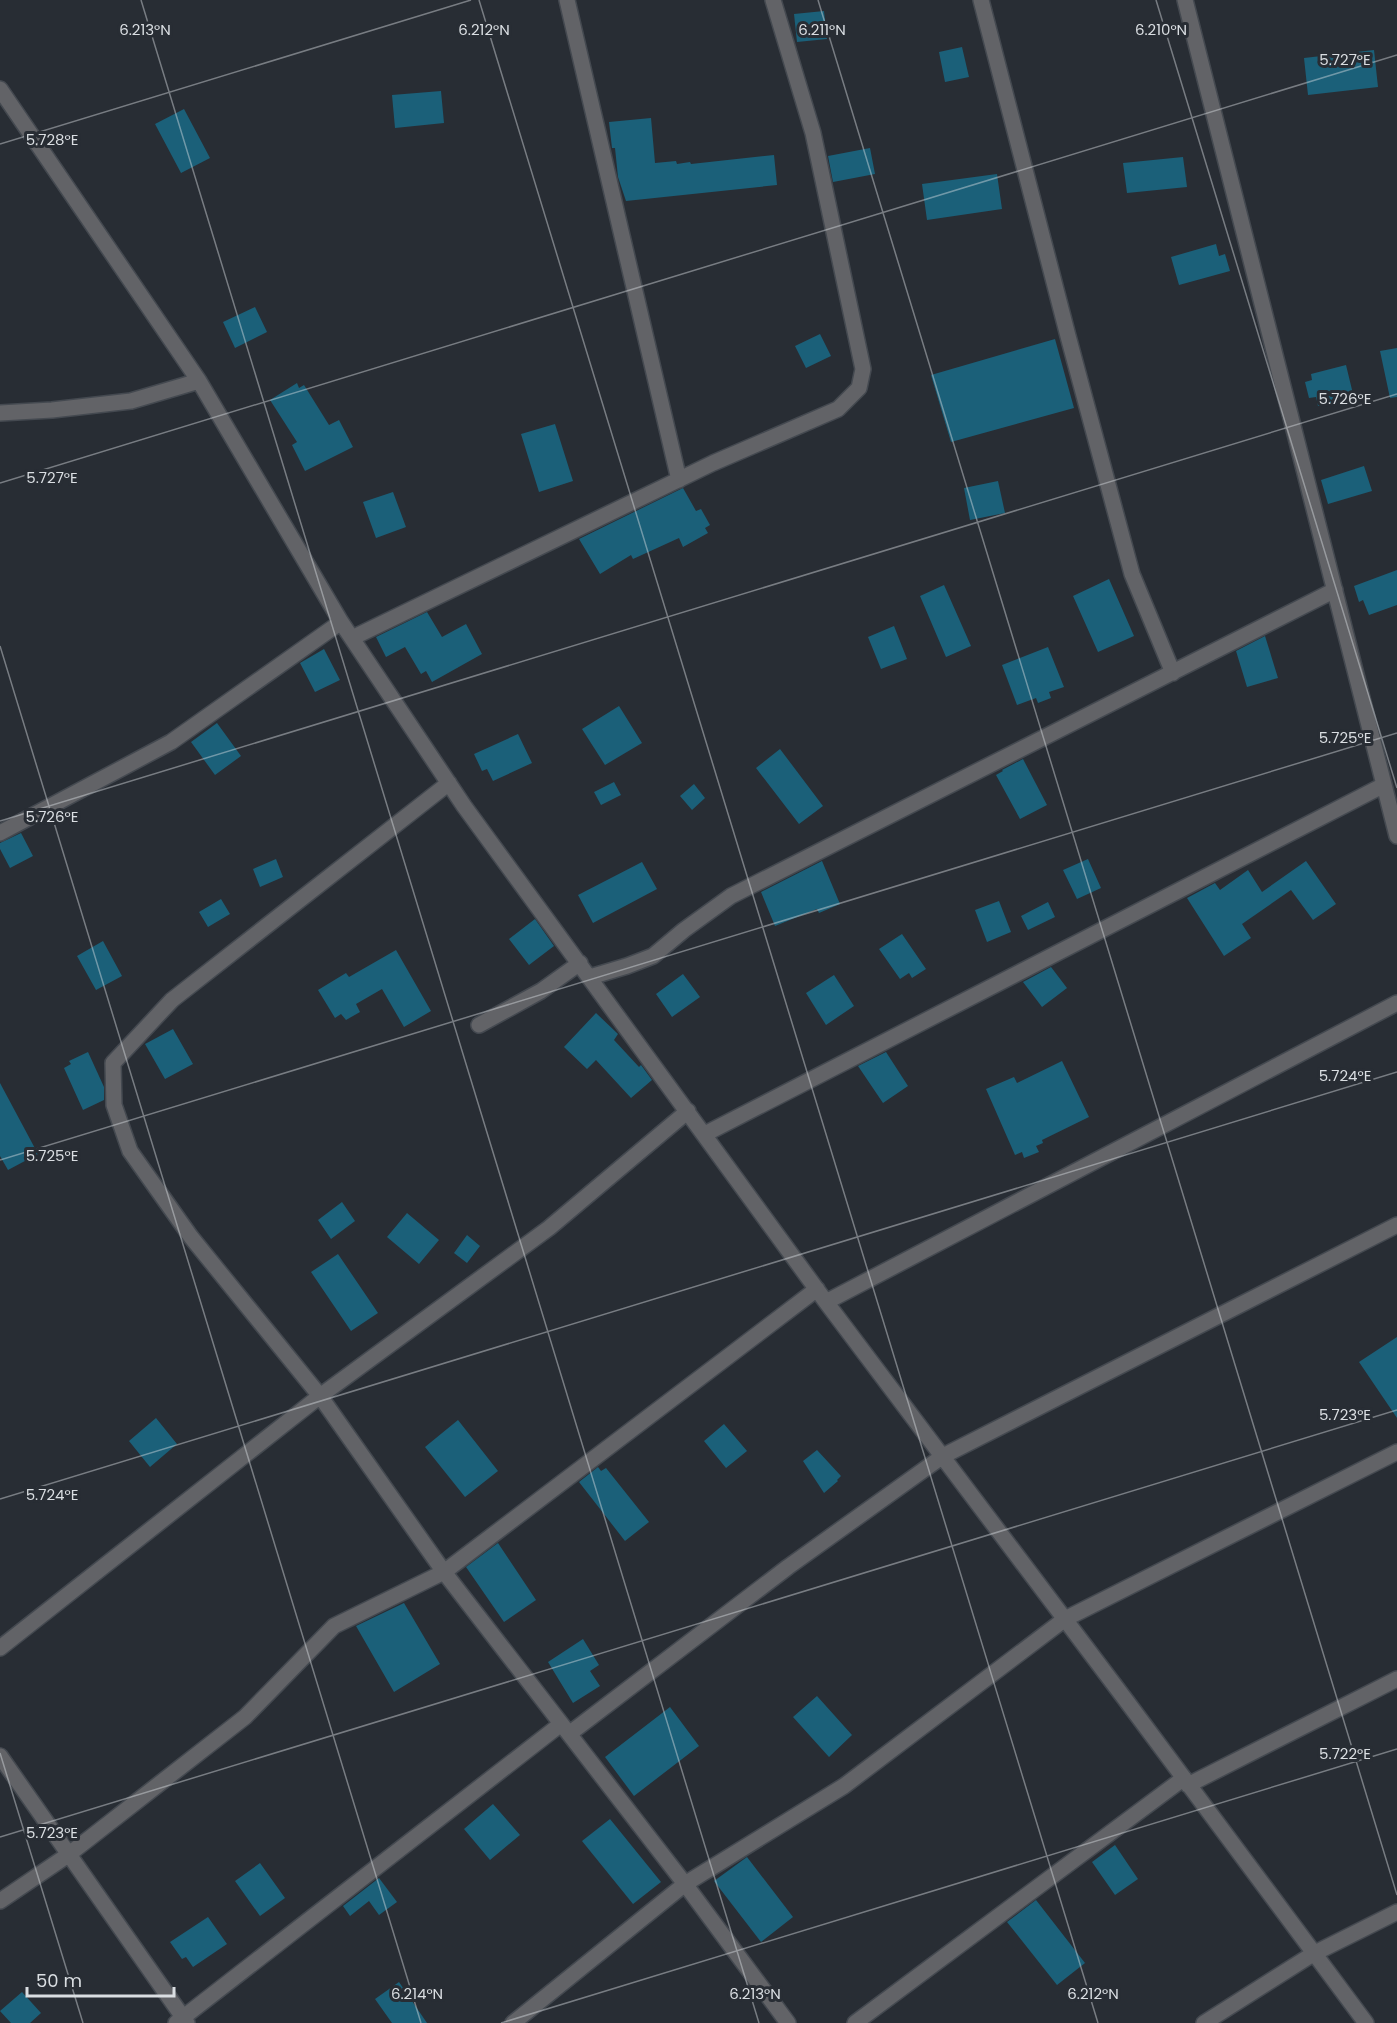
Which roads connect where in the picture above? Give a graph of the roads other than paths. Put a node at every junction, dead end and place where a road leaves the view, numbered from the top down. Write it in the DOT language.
graph roads {
  1 [pos="567,0"];
  2 [pos="773,0"];
  3 [pos="981,0"];
  4 [pos="1185,0"];
  5 [pos="0,88"];
  6 [pos="199,381"];
  7 [pos="0,413"];
  8 [pos="679,480"];
  9 [pos="1335,590"];
  10 [pos="341,622"];
  11 [pos="352,638"];
  12 [pos="1173,673"];
  13 [pos="449,783"];
  14 [pos="1384,785"];
  15 [pos="0,833"];
  16 [pos="1397,836"];
  17 [pos="580,963"];
  18 [pos="590,977"];
  19 [pos="1397,1003"];
  20 [pos="479,1025"];
  21 [pos="688,1111"];
  22 [pos="705,1134"];
  23 [pos="1397,1225"];
  24 [pos="817,1290"];
  25 [pos="826,1302"];
  26 [pos="320,1396"];
  27 [pos="1397,1452"];
  28 [pos="943,1456"];
  29 [pos="444,1572"];
  30 [pos="1065,1619"];
  31 [pos="0,1648"];
  32 [pos="1397,1679"];
  33 [pos="565,1729"];
  34 [pos="0,1756"];
  35 [pos="1186,1781"];
  36 [pos="68,1855"];
  37 [pos="685,1884"];
  38 [pos="0,1900"];
  39 [pos="1397,1912"];
  40 [pos="1313,1954"];
  41 [pos="182,2021"];
  42 [pos="513,2023"];
  43 [pos="788,2023"];
  44 [pos="855,2023"];
  45 [pos="1204,2023"];
  46 [pos="1366,2023"];
  1 -- 8 [label="street"];
  2 -- 8 [label="street"];
  3 -- 12 [label="street"];
  4 -- 9 [label="street"];
  5 -- 6 [label="street"];
  6 -- 7 [label="street"];
  6 -- 10 [label="street"];
  8 -- 11 [label="street"];
  9 -- 12 [label="street"];
  9 -- 14 [label="street"];
  10 -- 11 [label="street"];
  10 -- 15 [label="street"];
  11 -- 13 [label="street"];
  12 -- 18 [label="street"];
  13 -- 17 [label="street"];
  13 -- 26 [label="street"];
  14 -- 16 [label="street"];
  14 -- 22 [label="street"];
  17 -- 18 [label="street"];
  17 -- 20 [label="street"];
  18 -- 21 [label="street"];
  19 -- 25 [label="street"];
  21 -- 22 [label="street"];
  21 -- 26 [label="street"];
  22 -- 24 [label="street"];
  23 -- 28 [label="street"];
  24 -- 25 [label="street"];
  24 -- 29 [label="street"];
  25 -- 28 [label="street"];
  26 -- 29 [label="street"];
  26 -- 31 [label="street"];
  27 -- 30 [label="street"];
  28 -- 30 [label="street"];
  28 -- 33 [label="street"];
  29 -- 33 [label="street"];
  29 -- 36 [label="street"];
  30 -- 35 [label="street"];
  30 -- 37 [label="street"];
  32 -- 35 [label="street"];
  33 -- 37 [label="street"];
  33 -- 41 [label="street"];
  34 -- 36 [label="street"];
  35 -- 40 [label="street"];
  35 -- 44 [label="street"];
  36 -- 38 [label="street"];
  36 -- 41 [label="street"];
  37 -- 42 [label="street"];
  37 -- 43 [label="street"];
  39 -- 40 [label="street"];
  40 -- 45 [label="street"];
  40 -- 46 [label="street"];
}
